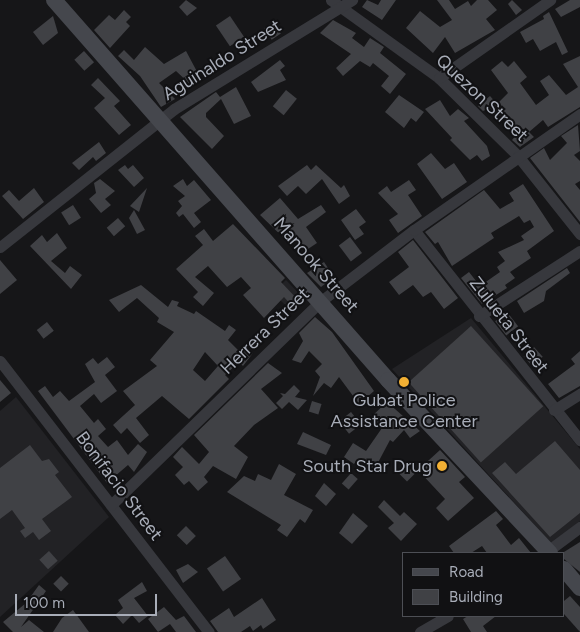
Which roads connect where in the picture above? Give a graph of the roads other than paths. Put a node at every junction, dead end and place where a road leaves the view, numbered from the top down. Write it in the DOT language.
graph roads {
  1 [pos="54,0"];
  2 [pos="331,0"];
  3 [pos="352,0"];
  4 [pos="550,0"];
  5 [pos="341,7"];
  6 [pos="439,78"];
  7 [pos="580,114"];
  8 [pos="161,120"];
  9 [pos="518,156"];
  10 [pos="414,230"];
  11 [pos="580,234"];
  12 [pos="0,246"];
  13 [pos="580,251"];
  14 [pos="321,302"];
  15 [pos="479,316"];
  16 [pos="0,361"];
  17 [pos="580,394"];
  18 [pos="554,410"];
  19 [pos="580,440"];
  20 [pos="111,505"];
  21 [pos="580,527"];
  22 [pos="547,552"];
  23 [pos="549,552"];
  24 [pos="565,570"];
  25 [pos="580,588"];
  26 [pos="446,617"];
  27 [pos="209,632"];
  28 [pos="420,632"];
  1 -- 8 [label="main road, Manook Street"];
  2 -- 5 [label="street, Quezon Street"];
  3 -- 5 [label="street, Aguinaldo Street"];
  4 -- 6 [label="street"];
  5 -- 6 [label="street, Quezon Street"];
  5 -- 8 [label="street, Aguinaldo Street"];
  6 -- 9 [label="street, Quezon Street"];
  7 -- 9 [label="street, Herrera Street"];
  8 -- 12 [label="street, Aguinaldo Street"];
  8 -- 14 [label="main road, Manook Street"];
  9 -- 10 [label="street, Herrera Street"];
  9 -- 11 [label="street, Quezon Street"];
  10 -- 14 [label="street, Herrera Street"];
  10 -- 15 [label="street, Zulueta Street"];
  13 -- 15 [label="street"];
  14 -- 20 [label="street, Herrera Street"];
  14 -- 22 [label="main road, Manook Street"];
  15 -- 18 [label="street, Zulueta Street"];
  16 -- 20 [label="street, Bonifacio Street"];
  17 -- 18 [label="street"];
  18 -- 19 [label="street, Zulueta Street"];
  20 -- 27 [label="street, Bonifacio Street"];
  21 -- 23 [label="street"];
  24 -- 25 [label="main road"];
  26 -- 28 [label="street"];
}
